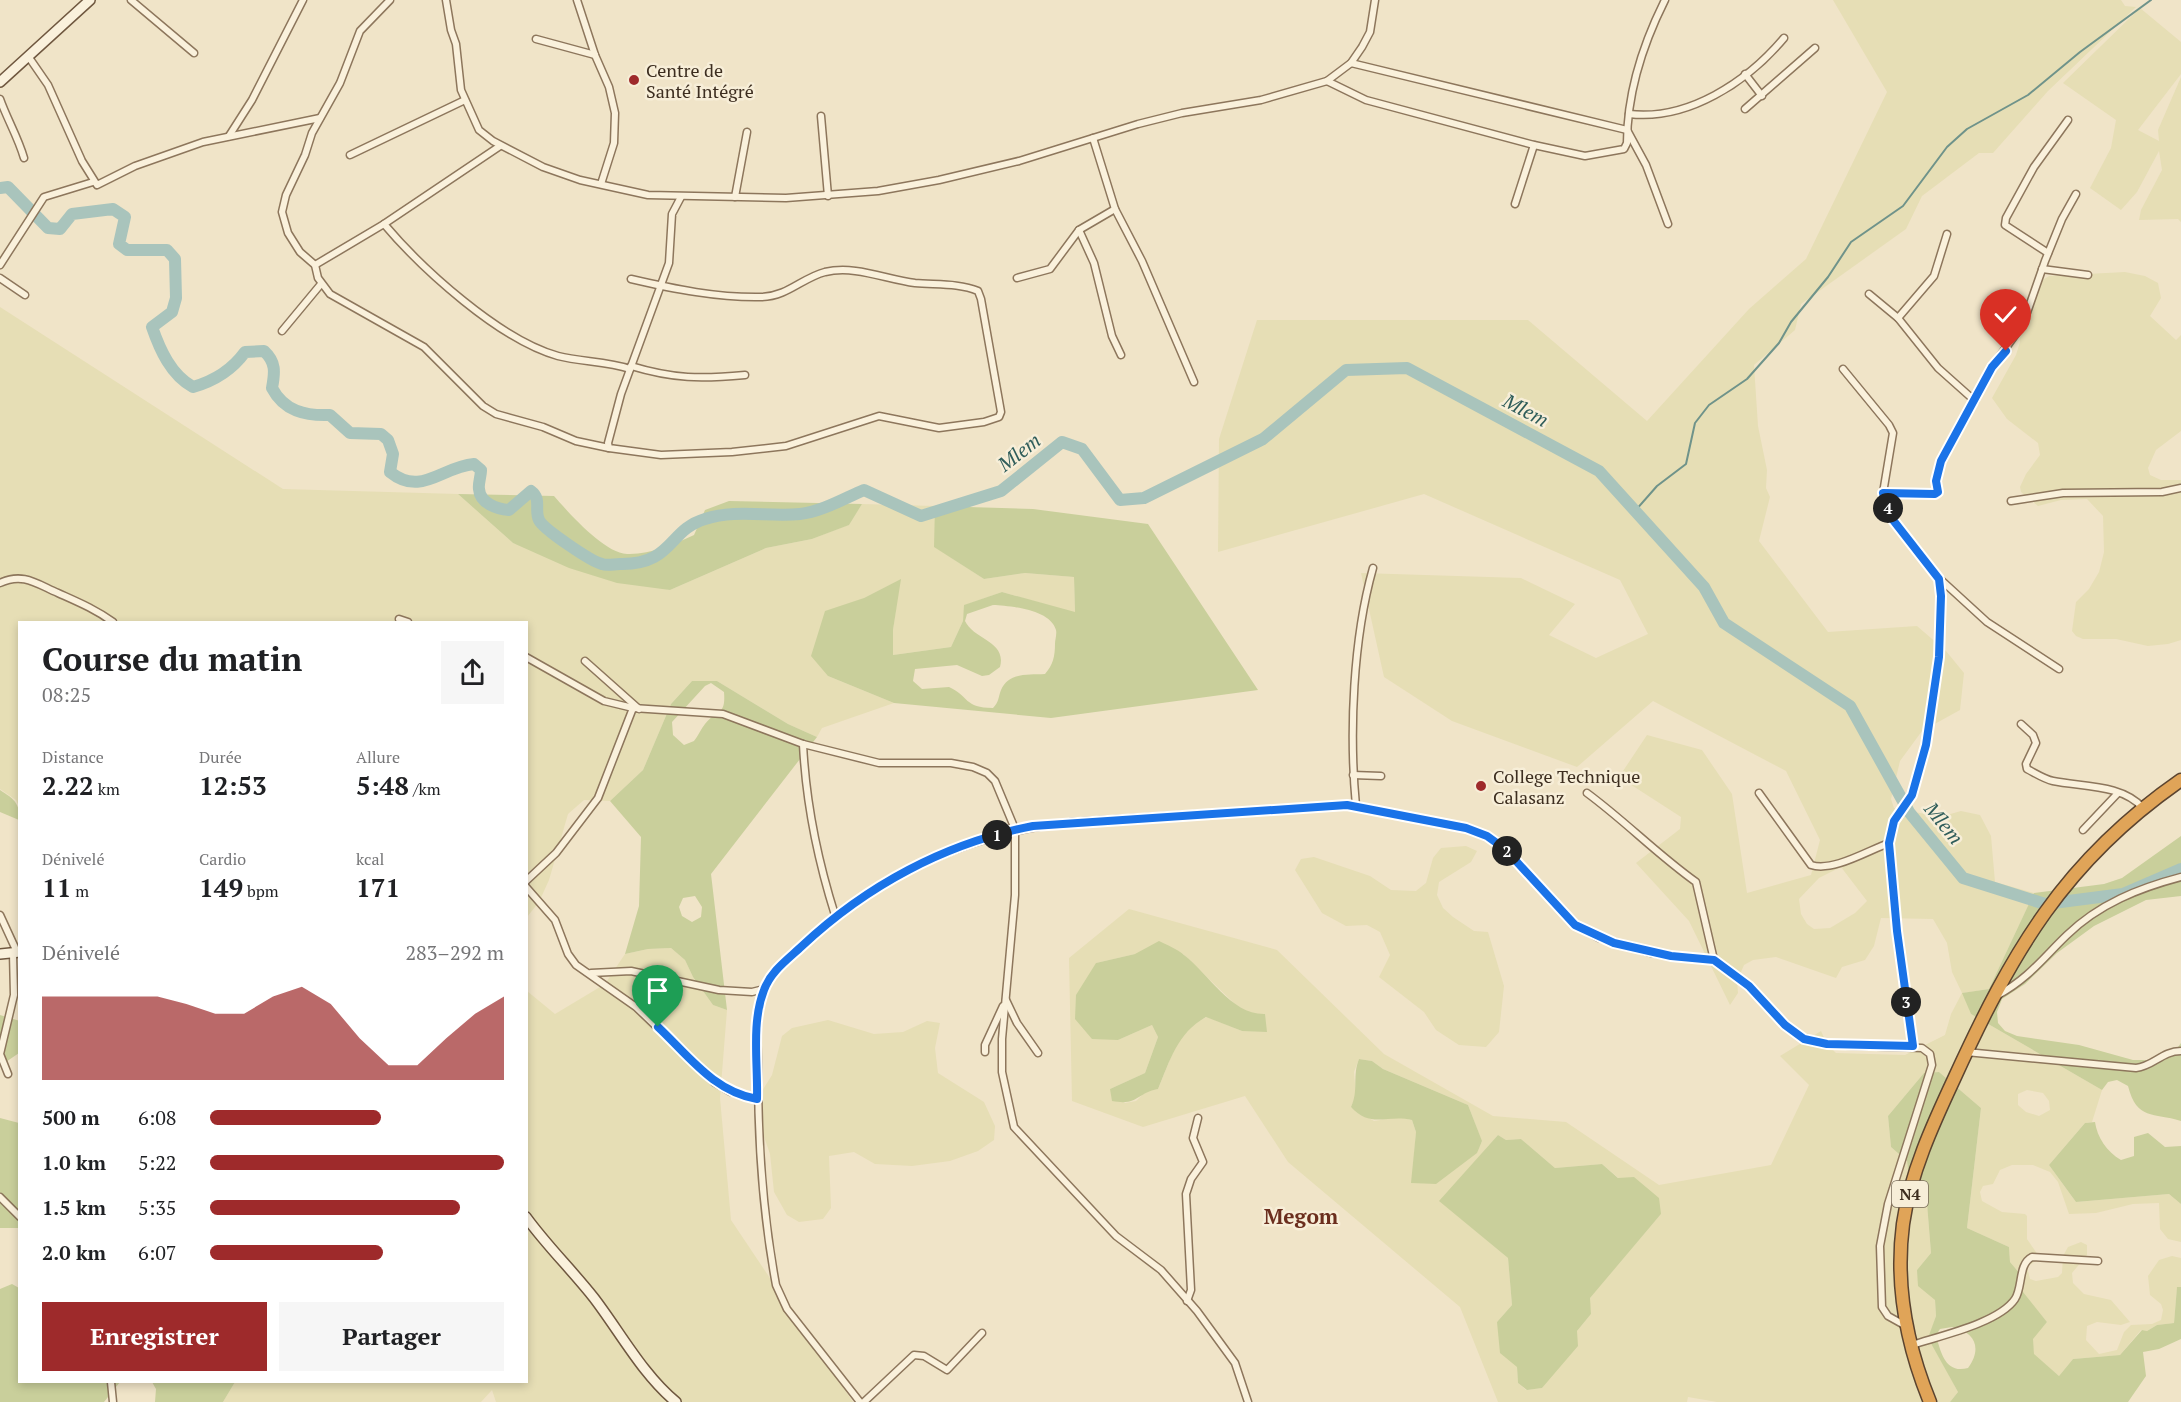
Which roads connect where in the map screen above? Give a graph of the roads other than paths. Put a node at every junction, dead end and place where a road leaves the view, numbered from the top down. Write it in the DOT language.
graph roads {
  1 [pos="90,0"];
  2 [pos="131,0"];
  3 [pos="303,0"];
  4 [pos="390,0"];
  5 [pos="446,0"];
  6 [pos="577,0"];
  7 [pos="1375,0"];
  8 [pos="1665,0"];
  9 [pos="1784,38"];
  10 [pos="536,39"];
  11 [pos="1815,48"];
  12 [pos="194,52"];
  13 [pos="595,55"];
  14 [pos="28,56"];
  15 [pos="1351,63"];
  16 [pos="1745,74"];
  17 [pos="1327,81"];
  18 [pos="0,82"];
  19 [pos="1762,96"];
  20 [pos="0,99"];
  21 [pos="465,100"];
  22 [pos="1745,109"];
  23 [pos="1629,114"];
  24 [pos="821,116"];
  25 [pos="320,118"];
  26 [pos="2068,120"];
  27 [pos="1627,130"];
  28 [pos="747,132"];
  29 [pos="229,136"];
  30 [pos="1093,138"];
  31 [pos="1534,145"];
  32 [pos="500,146"];
  33 [pos="350,155"];
  34 [pos="24,158"];
  35 [pos="93,182"];
  36 [pos="601,184"];
  37 [pos="2076,194"];
  38 [pos="681,196"];
  39 [pos="828,196"];
  40 [pos="735,197"];
  41 [pos="1515,204"];
  42 [pos="1115,209"];
  43 [pos="384,224"];
  44 [pos="1668,224"];
  45 [pos="1079,230"];
  46 [pos="1947,234"];
  47 [pos="2048,253"];
  48 [pos="0,265"];
  49 [pos="315,265"];
  50 [pos="2042,269"];
  51 [pos="2088,275"];
  52 [pos="0,278"];
  53 [pos="1017,278"];
  54 [pos="631,279"];
  55 [pos="321,284"];
  56 [pos="660,286"];
  57 [pos="1869,294"];
  58 [pos="25,295"];
  59 [pos="1898,318"];
  60 [pos="282,331"];
  61 [pos="1121,355"];
  62 [pos="631,367"];
  63 [pos="1843,369"];
  64 [pos="745,375"];
  65 [pos="1194,382"];
  66 [pos="1975,401"];
  67 [pos="609,448"];
  68 [pos="2181,488"];
  69 [pos="1883,493"];
  70 [pos="2010,501"];
  71 [pos="1373,568"];
  72 [pos="1939,579"];
  73 [pos="0,583"];
  74 [pos="399,620"];
  75 [pos="112,621"];
  76 [pos="404,621"];
  77 [pos="528,658"];
  78 [pos="585,661"];
  79 [pos="2059,669"];
  80 [pos="636,709"];
  81 [pos="2021,724"];
  82 [pos="803,744"];
  83 [pos="2181,770"];
  84 [pos="1353,775"];
  85 [pos="1381,776"];
  86 [pos="2181,780"];
  87 [pos="1587,793"];
  88 [pos="1759,793"];
  89 [pos="2118,793"];
  90 [pos="2141,805"];
  91 [pos="1356,806"];
  92 [pos="1015,829"];
  93 [pos="2083,830"];
  94 [pos="1889,843"];
  95 [pos="2181,877"];
  96 [pos="528,878"];
  97 [pos="528,889"];
  98 [pos="0,915"];
  99 [pos="835,915"];
  100 [pos="16,952"];
  101 [pos="0,954"];
  102 [pos="1714,960"];
  103 [pos="590,974"];
  104 [pos="764,988"];
  105 [pos="1993,998"];
  106 [pos="1006,1000"];
  107 [pos="1913,1046"];
  108 [pos="2181,1051"];
  109 [pos="985,1052"];
  110 [pos="1966,1052"];
  111 [pos="1038,1053"];
  112 [pos="8,1074"];
  113 [pos="757,1099"];
  114 [pos="1198,1119"];
  115 [pos="0,1197"];
  116 [pos="18,1215"];
  117 [pos="528,1220"];
  118 [pos="2098,1261"];
  119 [pos="1187,1301"];
  120 [pos="1906,1326"];
  121 [pos="982,1333"];
  122 [pos="1911,1346"];
  123 [pos="111,1383"];
  124 [pos="113,1402"];
  125 [pos="676,1402"];
  126 [pos="860,1402"];
  127 [pos="864,1402"];
  128 [pos="1248,1402"];
  129 [pos="1930,1402"];
  1 -- 14 [label="street"];
  2 -- 12 [label="street"];
  3 -- 29 [label="street"];
  4 -- 25 [label="street"];
  5 -- 21 [label="street"];
  6 -- 13 [label="street"];
  7 -- 15 [label="street"];
  8 -- 23 [label="street"];
  9 -- 16 [label="street"];
  10 -- 13 [label="street"];
  11 -- 19 [label="street"];
  13 -- 36 [label="street"];
  14 -- 18 [label="street"];
  14 -- 35 [label="street"];
  15 -- 17 [label="street"];
  15 -- 27 [label="street"];
  16 -- 19 [label="street"];
  16 -- 23 [label="street"];
  17 -- 30 [label="street"];
  17 -- 31 [label="street"];
  19 -- 22 [label="street"];
  20 -- 34 [label="street"];
  21 -- 32 [label="street"];
  21 -- 33 [label="street"];
  23 -- 27 [label="street"];
  24 -- 39 [label="street"];
  25 -- 29 [label="street"];
  25 -- 49 [label="street"];
  26 -- 47 [label="street"];
  27 -- 31 [label="street"];
  27 -- 44 [label="street"];
  28 -- 40 [label="street"];
  29 -- 35 [label="street"];
  30 -- 39 [label="street"];
  30 -- 42 [label="street"];
  31 -- 41 [label="street"];
  32 -- 36 [label="street"];
  32 -- 43 [label="street"];
  35 -- 48 [label="street"];
  36 -- 38 [label="street"];
  37 -- 47 [label="street"];
  38 -- 40 [label="street"];
  38 -- 56 [label="street"];
  39 -- 40 [label="street"];
  42 -- 45 [label="street"];
  42 -- 65 [label="street"];
  43 -- 49 [label="street"];
  43 -- 62 [label="street"];
  45 -- 53 [label="street"];
  45 -- 61 [label="street"];
  46 -- 59 [label="street"];
  47 -- 50 [label="street"];
  49 -- 55 [label="street"];
  50 -- 51 [label="street"];
  50 -- 66 [label="street"];
  52 -- 58 [label="street"];
  54 -- 56 [label="street"];
  55 -- 60 [label="street"];
  55 -- 67 [label="street"];
  56 -- 62 [label="street"];
  56 -- 67 [label="street"];
  57 -- 59 [label="street"];
  59 -- 66 [label="street"];
  62 -- 64 [label="street"];
  62 -- 67 [label="street"];
  63 -- 69 [label="street"];
  66 -- 69 [label="street"];
  68 -- 70 [label="street"];
  69 -- 72 [label="street"];
  71 -- 84 [label="street"];
  72 -- 79 [label="street"];
  72 -- 94 [label="street"];
  73 -- 75 [label="street"];
  74 -- 76 [label="street"];
  77 -- 80 [label="street"];
  78 -- 80 [label="street"];
  80 -- 82 [label="street"];
  80 -- 96 [label="street"];
  81 -- 89 [label="street"];
  82 -- 92 [label="street"];
  82 -- 99 [label="street"];
  83 -- 90 [label="highway, N4"];
  84 -- 85 [label="street"];
  84 -- 91 [label="street"];
  86 -- 90 [label="highway, N4"];
  87 -- 102 [label="street"];
  88 -- 94 [label="street"];
  89 -- 90 [label="street"];
  89 -- 93 [label="street"];
  90 -- 105 [label="highway, N4"];
  91 -- 92 [label="street"];
  91 -- 102 [label="street"];
  92 -- 99 [label="street"];
  92 -- 106 [label="street"];
  94 -- 107 [label="street"];
  95 -- 105 [label="street"];
  97 -- 103 [label="street"];
  98 -- 100 [label="street"];
  99 -- 104 [label="street"];
  100 -- 101 [label="street"];
  100 -- 112 [label="street"];
  102 -- 107 [label="street"];
  103 -- 104 [label="street"];
  103 -- 113 [label="street"];
  104 -- 113 [label="street"];
  105 -- 110 [label="highway, N4"];
  106 -- 109 [label="street"];
  106 -- 111 [label="street"];
  106 -- 119 [label="street"];
  107 -- 120 [label="street"];
  108 -- 110 [label="street"];
  110 -- 120 [label="highway, N4"];
  113 -- 126 [label="street"];
  114 -- 119 [label="street"];
  115 -- 116 [label="street"];
  117 -- 125 [label="street"];
  118 -- 122 [label="street"];
  119 -- 128 [label="street"];
  120 -- 122 [label="highway, N4"];
  121 -- 127 [label="street"];
  122 -- 129 [label="highway, N4"];
  123 -- 124 [label="street"];
}
